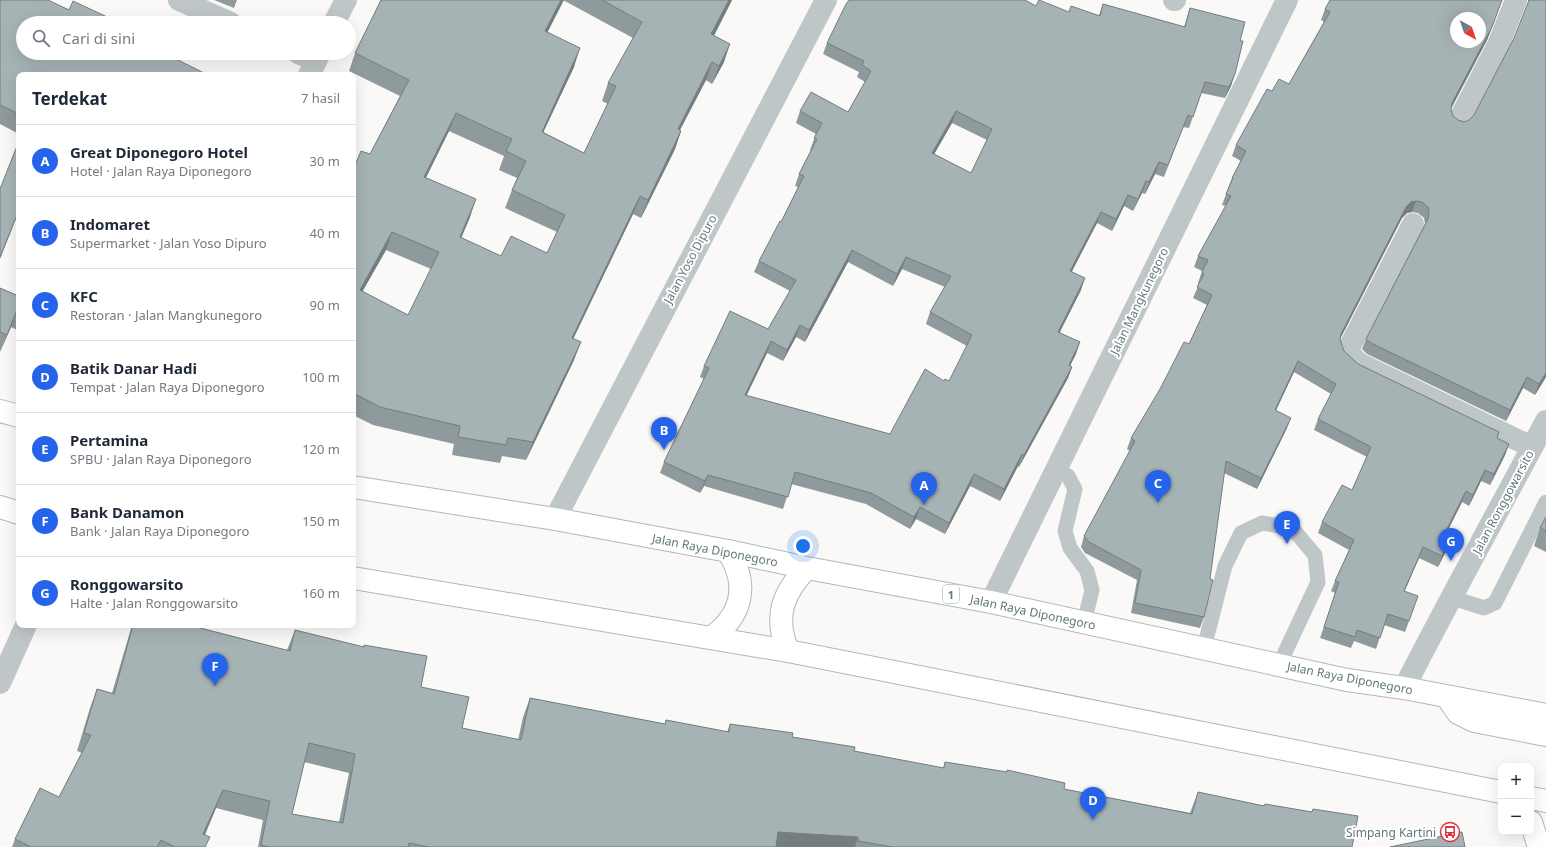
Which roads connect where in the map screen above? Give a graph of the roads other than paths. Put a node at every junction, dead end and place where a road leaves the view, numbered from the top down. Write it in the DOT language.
graph roads {
  1 [pos="179,0"];
  2 [pos="346,0"];
  3 [pos="826,0"];
  4 [pos="1287,0"];
  5 [pos="1516,0"];
  6 [pos="215,16"];
  7 [pos="338,16"];
  8 [pos="1459,120"];
  9 [pos="1413,224"];
  10 [pos="0,411"];
  11 [pos="16,415"];
  12 [pos="1546,421"];
  13 [pos="1532,448"];
  14 [pos="1056,469"];
  15 [pos="356,487"];
  16 [pos="1546,502"];
  17 [pos="0,507"];
  18 [pos="16,512"];
  19 [pos="555,519"];
  20 [pos="728,551"];
  21 [pos="807,568"];
  22 [pos="356,579"];
  23 [pos="1450,597"];
  24 [pos="991,602"];
  25 [pos="1084,622"];
  26 [pos="25,628"];
  27 [pos="711,638"];
  28 [pos="1204,648"];
  29 [pos="788,651"];
  30 [pos="1279,665"];
  31 [pos="0,683"];
  32 [pos="1404,688"];
  33 [pos="1447,697"];
  34 [pos="1546,715"];
  35 [pos="1546,735"];
  36 [pos="1498,791"];
  37 [pos="1534,799"];
  38 [pos="1546,801"];
  39 [pos="1534,831"];
  40 [pos="1539,847"];
  1 -- 6 [label="street"];
  2 -- 7 [label="street"];
  3 -- 19 [label="street, Jalan Yoso Dipuro"];
  4 -- 14 [label="street, Jalan Mangkunegoro"];
  5 -- 8 [label="street"];
  9 -- 13 [label="street"];
  10 -- 11 [label="highway"];
  12 -- 13 [label="street, Jalan Ronggowarsito"];
  13 -- 23 [label="street, Jalan Ronggowarsito"];
  14 -- 24 [label="street, Jalan Mangkunegoro"];
  14 -- 25 [label="lane"];
  15 -- 19 [label="highway, Jalan Raya Diponegoro / 1"];
  16 -- 23 [label="lane"];
  17 -- 18 [label="highway"];
  19 -- 20 [label="highway, Jalan Raya Diponegoro / 1"];
  20 -- 21 [label="highway, Jalan Raya Diponegoro / 1"];
  20 -- 27 [label="highway"];
  21 -- 24 [label="highway, Jalan Raya Diponegoro / 1"];
  21 -- 29 [label="highway"];
  22 -- 27 [label="highway"];
  23 -- 32 [label="street, Jalan Ronggowarsito"];
  24 -- 25 [label="highway, Jalan Raya Diponegoro / 1"];
  25 -- 28 [label="highway, Jalan Raya Diponegoro / 1"];
  26 -- 31 [label="street"];
  27 -- 29 [label="highway"];
  28 -- 30 [label="highway, Jalan Raya Diponegoro / 1"];
  28 -- 30 [label="lane"];
  29 -- 36 [label="highway"];
  30 -- 32 [label="highway, Jalan Raya Diponegoro / 1"];
  32 -- 33 [label="highway, Jalan Raya Diponegoro / 1"];
  33 -- 34 [label="highway, Jalan Raya Diponegoro / 1"];
  33 -- 35 [label="highway"];
  37 -- 38 [label="highway"];
  39 -- 40 [label="highway"];
}
